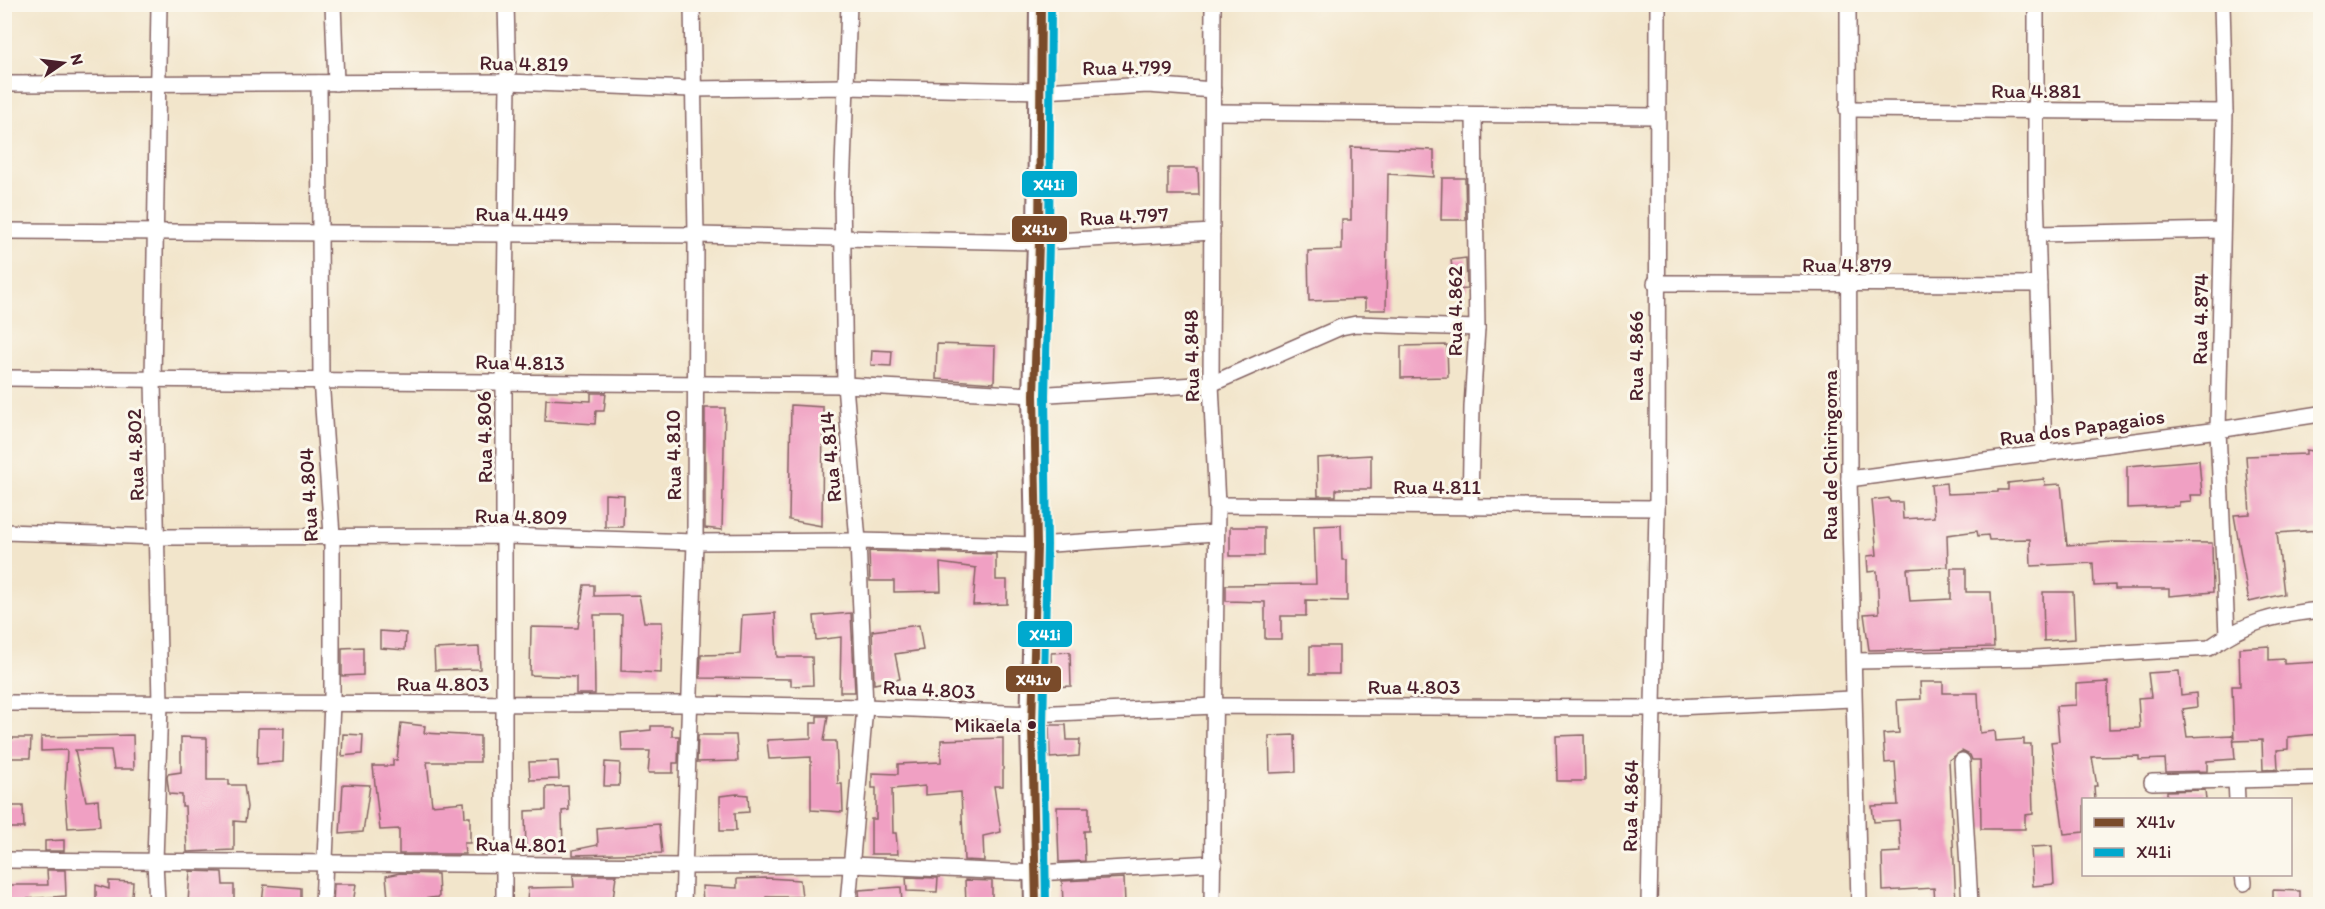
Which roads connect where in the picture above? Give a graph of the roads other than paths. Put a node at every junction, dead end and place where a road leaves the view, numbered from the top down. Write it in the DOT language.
graph roads {
  1 [pos="159,4"];
  2 [pos="333,4"];
  3 [pos="506,4"];
  4 [pos="692,4"];
  5 [pos="849,4"];
  6 [pos="1041,4"];
  7 [pos="1213,4"];
  8 [pos="1658,4"];
  9 [pos="1848,4"];
  10 [pos="2036,4"];
  11 [pos="2222,4"];
  12 [pos="158,82"];
  13 [pos="508,82"];
  14 [pos="319,83"];
  15 [pos="336,83"];
  16 [pos="4,84"];
  17 [pos="845,87"];
  18 [pos="691,89"];
  19 [pos="1213,90"];
  20 [pos="1042,91"];
  21 [pos="1847,109"];
  22 [pos="2035,111"];
  23 [pos="1213,112"];
  24 [pos="2225,112"];
  25 [pos="1474,115"];
  26 [pos="1657,116"];
  27 [pos="2222,230"];
  28 [pos="4,231"];
  29 [pos="155,231"];
  30 [pos="318,232"];
  31 [pos="1212,232"];
  32 [pos="507,234"];
  33 [pos="2038,234"];
  34 [pos="696,235"];
  35 [pos="844,239"];
  36 [pos="1039,242"];
  37 [pos="1655,283"];
  38 [pos="2039,284"];
  39 [pos="1850,285"];
  40 [pos="1477,328"];
  41 [pos="4,378"];
  42 [pos="321,379"];
  43 [pos="153,380"];
  44 [pos="504,382"];
  45 [pos="1211,384"];
  46 [pos="845,385"];
  47 [pos="694,386"];
  48 [pos="1034,396"];
  49 [pos="2320,414"];
  50 [pos="2218,430"];
  51 [pos="2044,454"];
  52 [pos="1849,479"];
  53 [pos="1217,505"];
  54 [pos="1470,508"];
  55 [pos="1657,508"];
  56 [pos="4,532"];
  57 [pos="1215,533"];
  58 [pos="332,535"];
  59 [pos="506,536"];
  60 [pos="159,537"];
  61 [pos="858,541"];
  62 [pos="695,542"];
  63 [pos="1037,545"];
  64 [pos="2320,610"];
  65 [pos="2227,635"];
  66 [pos="1855,661"];
  67 [pos="1852,699"];
  68 [pos="4,703"];
  69 [pos="160,703"];
  70 [pos="332,703"];
  71 [pos="690,704"];
  72 [pos="503,705"];
  73 [pos="1215,706"];
  74 [pos="865,707"];
  75 [pos="1653,708"];
  76 [pos="1033,714"];
  77 [pos="1962,761"];
  78 [pos="2320,778"];
  79 [pos="2236,780"];
  80 [pos="2152,782"];
  81 [pos="2237,798"];
  82 [pos="4,860"];
  83 [pos="155,861"];
  84 [pos="327,862"];
  85 [pos="1214,863"];
  86 [pos="505,864"];
  87 [pos="852,865"];
  88 [pos="684,866"];
  89 [pos="1036,873"];
  90 [pos="157,904"];
  91 [pos="322,904"];
  92 [pos="504,904"];
  93 [pos="683,904"];
  94 [pos="848,904"];
  95 [pos="1036,904"];
  96 [pos="1212,904"];
  97 [pos="1649,904"];
  98 [pos="1859,904"];
  99 [pos="1970,904"];
  1 -- 12 [label="street, Rua 4.802"];
  2 -- 15 [label="street"];
  3 -- 13 [label="street, Rua 4.806"];
  4 -- 18 [label="street, Rua 4.810"];
  5 -- 17 [label="street, Rua 4.814"];
  6 -- 20 [label="main road"];
  7 -- 19 [label="street, Rua 4.848"];
  8 -- 26 [label="street, Rua 4.866"];
  9 -- 21 [label="street, Rua de Chiringoma"];
  10 -- 22 [label="street"];
  11 -- 24 [label="street, Rua 4.874"];
  12 -- 14 [label="street, Rua 4.819"];
  12 -- 16 [label="street, Rua 4.819"];
  12 -- 29 [label="street, Rua 4.802"];
  13 -- 15 [label="street, Rua 4.819"];
  13 -- 18 [label="street, Rua 4.819"];
  13 -- 32 [label="street, Rua 4.806"];
  14 -- 15 [label="street, Rua 4.819"];
  14 -- 30 [label="street, Rua 4.804"];
  17 -- 18 [label="street, Rua 4.819"];
  17 -- 20 [label="street, Rua 4.819"];
  17 -- 35 [label="street, Rua 4.814"];
  18 -- 34 [label="street, Rua 4.810"];
  19 -- 20 [label="street, Rua 4.799"];
  19 -- 23 [label="street, Rua 4.848"];
  20 -- 36 [label="main road"];
  21 -- 22 [label="street, Rua 4.881"];
  21 -- 39 [label="street, Rua de Chiringoma"];
  22 -- 24 [label="street, Rua 4.881"];
  22 -- 33 [label="street"];
  23 -- 25 [label="street"];
  23 -- 31 [label="street, Rua 4.848"];
  24 -- 27 [label="street, Rua 4.874"];
  25 -- 26 [label="street"];
  25 -- 40 [label="street, Rua 4.862"];
  26 -- 37 [label="street, Rua 4.866"];
  27 -- 33 [label="street"];
  27 -- 50 [label="street, Rua 4.874"];
  28 -- 29 [label="street, Rua 4.449"];
  29 -- 30 [label="street, Rua 4.449"];
  29 -- 43 [label="street, Rua 4.802"];
  30 -- 32 [label="street, Rua 4.449"];
  30 -- 42 [label="street, Rua 4.804"];
  31 -- 36 [label="street, Rua 4.797"];
  31 -- 45 [label="street, Rua 4.848"];
  32 -- 34 [label="street, Rua 4.449"];
  32 -- 44 [label="street, Rua 4.806"];
  33 -- 38 [label="street"];
  34 -- 35 [label="street, Rua 4.449"];
  34 -- 47 [label="street, Rua 4.810"];
  35 -- 36 [label="street, Rua 4.449"];
  35 -- 46 [label="street, Rua 4.814"];
  36 -- 48 [label="main road"];
  37 -- 39 [label="street, Rua 4.879"];
  37 -- 55 [label="street, Rua 4.866"];
  38 -- 39 [label="street, Rua 4.879"];
  38 -- 51 [label="street"];
  39 -- 52 [label="street, Rua de Chiringoma"];
  40 -- 45 [label="street, Rua 4.813"];
  40 -- 54 [label="street, Rua 4.862"];
  41 -- 43 [label="street, Rua 4.813"];
  42 -- 43 [label="street, Rua 4.813"];
  42 -- 44 [label="street, Rua 4.813"];
  42 -- 58 [label="street, Rua 4.804"];
  43 -- 60 [label="street, Rua 4.802"];
  44 -- 47 [label="street, Rua 4.813"];
  44 -- 59 [label="street, Rua 4.806"];
  45 -- 48 [label="street, Rua 4.813"];
  45 -- 53 [label="street, Rua 4.848"];
  46 -- 47 [label="street, Rua 4.813"];
  46 -- 48 [label="street, Rua 4.813"];
  46 -- 61 [label="street, Rua 4.814"];
  47 -- 62 [label="street, Rua 4.810"];
  48 -- 63 [label="main road"];
  49 -- 50 [label="street, Rua dos Papagaios"];
  50 -- 51 [label="street, Rua dos Papagaios"];
  50 -- 65 [label="street, Rua 4.874"];
  51 -- 52 [label="street, Rua dos Papagaios"];
  52 -- 66 [label="street, Rua de Chiringoma"];
  53 -- 54 [label="street, Rua 4.811"];
  53 -- 57 [label="street, Rua 4.848"];
  54 -- 55 [label="street, Rua 4.811"];
  55 -- 75 [label="street, Rua 4.866"];
  56 -- 60 [label="street, Rua 4.809"];
  57 -- 63 [label="street, Rua 4.809"];
  57 -- 73 [label="street, Rua 4.848"];
  58 -- 59 [label="street, Rua 4.809"];
  58 -- 60 [label="street, Rua 4.809"];
  58 -- 70 [label="street, Rua 4.804"];
  59 -- 62 [label="street, Rua 4.809"];
  59 -- 72 [label="street, Rua 4.806"];
  60 -- 69 [label="street, Rua 4.802"];
  61 -- 62 [label="street, Rua 4.809"];
  61 -- 63 [label="street, Rua 4.809"];
  61 -- 74 [label="street, Rua 4.814"];
  62 -- 71 [label="street, Rua 4.810"];
  63 -- 76 [label="main road"];
  64 -- 65 [label="street"];
  65 -- 66 [label="street"];
  66 -- 67 [label="street, Rua de Chiringoma"];
  67 -- 75 [label="street, Rua 4.803"];
  67 -- 98 [label="street, Rua de Chiringoma"];
  68 -- 69 [label="street, Rua 4.803"];
  69 -- 70 [label="street, Rua 4.803"];
  69 -- 83 [label="street, Rua 4.802"];
  70 -- 72 [label="street, Rua 4.803"];
  70 -- 84 [label="street, Rua 4.804"];
  71 -- 72 [label="street, Rua 4.803"];
  71 -- 74 [label="street, Rua 4.803"];
  71 -- 88 [label="street, Rua 4.810"];
  72 -- 86 [label="street, Rua 4.806"];
  73 -- 75 [label="street, Rua 4.803"];
  73 -- 76 [label="street, Rua 4.803"];
  73 -- 85 [label="street, Rua 4.848"];
  74 -- 76 [label="street, Rua 4.803"];
  74 -- 87 [label="street, Rua 4.814"];
  75 -- 97 [label="street, Rua 4.864"];
  76 -- 89 [label="main road"];
  77 -- 99 [label="street"];
  78 -- 79 [label="street"];
  79 -- 80 [label="street"];
  79 -- 81 [label="street"];
  82 -- 83 [label="street, Rua 4.801"];
  83 -- 84 [label="street, Rua 4.801"];
  83 -- 90 [label="street, Rua 4.802"];
  84 -- 86 [label="street, Rua 4.801"];
  84 -- 91 [label="street, Rua 4.804"];
  85 -- 89 [label="street, Rua 4.801"];
  85 -- 96 [label="street, Rua 4.848"];
  86 -- 88 [label="street, Rua 4.801"];
  86 -- 92 [label="street, Rua 4.806"];
  87 -- 88 [label="street, Rua 4.801"];
  87 -- 89 [label="street, Rua 4.801"];
  87 -- 94 [label="street, Rua 4.814"];
  88 -- 93 [label="street, Rua 4.810"];
  89 -- 95 [label="main road"];
}
